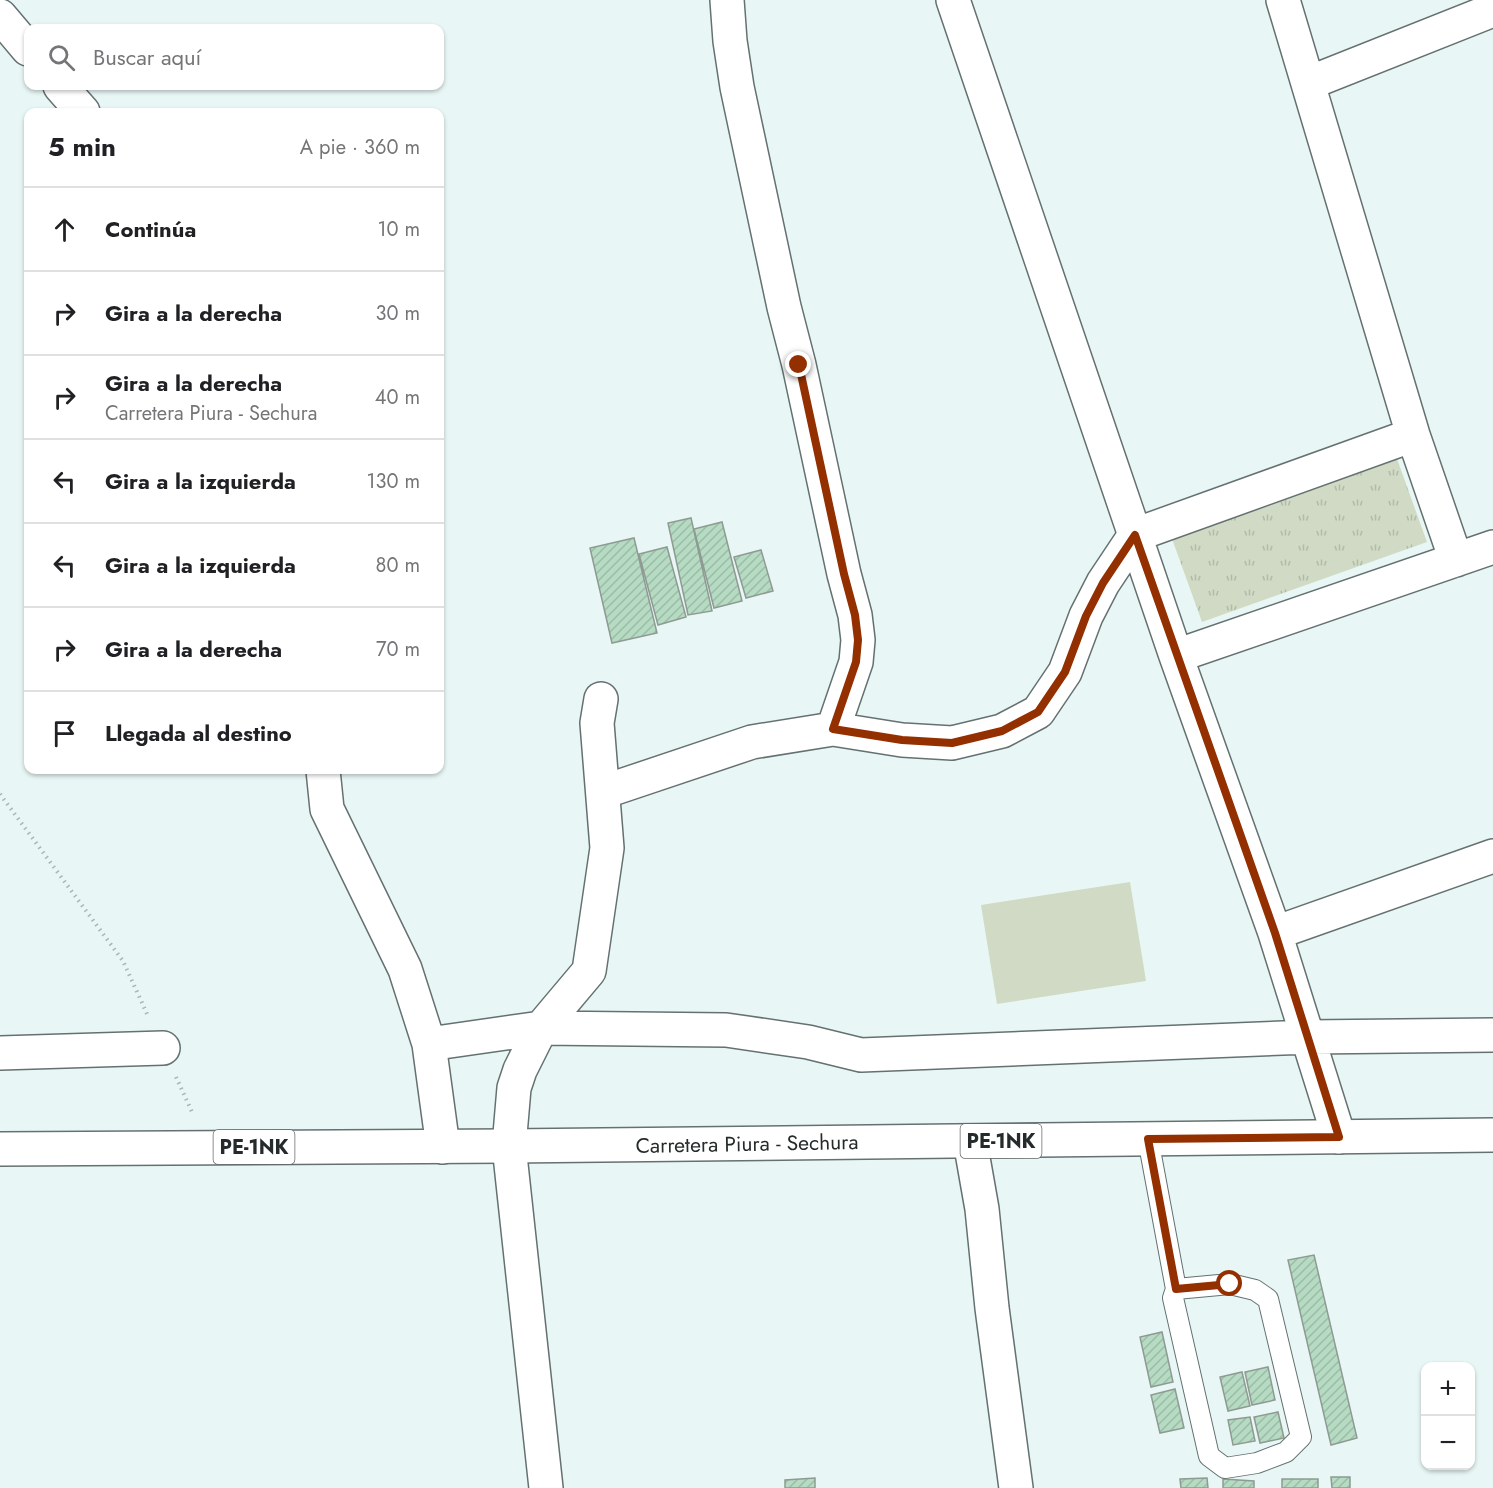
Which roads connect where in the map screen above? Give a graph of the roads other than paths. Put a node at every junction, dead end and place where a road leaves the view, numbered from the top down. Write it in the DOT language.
graph roads {
  1 [pos="727,0"];
  2 [pos="953,0"];
  3 [pos="1282,0"];
  4 [pos="1493,10"];
  5 [pos="0,16"];
  6 [pos="24,44"];
  7 [pos="1309,83"];
  8 [pos="64,90"];
  9 [pos="79,108"];
  10 [pos="1413,435"];
  11 [pos="1135,535"];
  12 [pos="1493,547"];
  13 [pos="1456,560"];
  14 [pos="1176,656"];
  15 [pos="601,699"];
  16 [pos="833,729"];
  17 [pos="323,774"];
  18 [pos="603,792"];
  19 [pos="1493,856"];
  20 [pos="1275,933"];
  21 [pos="541,1028"];
  22 [pos="1493,1035"];
  23 [pos="1308,1037"];
  24 [pos="429,1044"];
  25 [pos="163,1048"];
  26 [pos="0,1053"];
  27 [pos="1493,1135"];
  28 [pos="1339,1137"];
  29 [pos="1148,1139"];
  30 [pos="970,1141"];
  31 [pos="509,1146"];
  32 [pos="443,1147"];
  33 [pos="0,1149"];
  34 [pos="1176,1289"];
  35 [pos="546,1488"];
  36 [pos="1016,1488"];
  1 -- 16 [label="street"];
  2 -- 11 [label="street"];
  3 -- 7 [label="street"];
  4 -- 7 [label="street"];
  5 -- 6 [label="street"];
  7 -- 10 [label="street"];
  8 -- 9 [label="street"];
  10 -- 11 [label="street"];
  10 -- 13 [label="street"];
  11 -- 14 [label="street"];
  11 -- 16 [label="street"];
  12 -- 13 [label="street"];
  13 -- 14 [label="street"];
  14 -- 20 [label="street"];
  15 -- 18 [label="street"];
  16 -- 18 [label="street"];
  17 -- 24 [label="street"];
  18 -- 21 [label="street"];
  19 -- 20 [label="street"];
  20 -- 23 [label="street"];
  21 -- 23 [label="street"];
  21 -- 24 [label="street"];
  21 -- 31 [label="street"];
  22 -- 23 [label="street"];
  23 -- 28 [label="street"];
  24 -- 32 [label="street"];
  25 -- 26 [label="street"];
  27 -- 28 [label="street, Carretera Piura - Sechura / PE-1NK"];
  28 -- 29 [label="street, Carretera Piura - Sechura / PE-1NK"];
  29 -- 30 [label="street, Carretera Piura - Sechura / PE-1NK"];
  29 -- 34 [label="lane"];
  30 -- 31 [label="street, Carretera Piura - Sechura / PE-1NK"];
  30 -- 36 [label="street"];
  31 -- 32 [label="street, Carretera Piura - Sechura / PE-1NK"];
  31 -- 35 [label="street"];
  32 -- 33 [label="street, Carretera Piura - Sechura / PE-1NK"];
  34 -- 34 [label="lane"];
}
